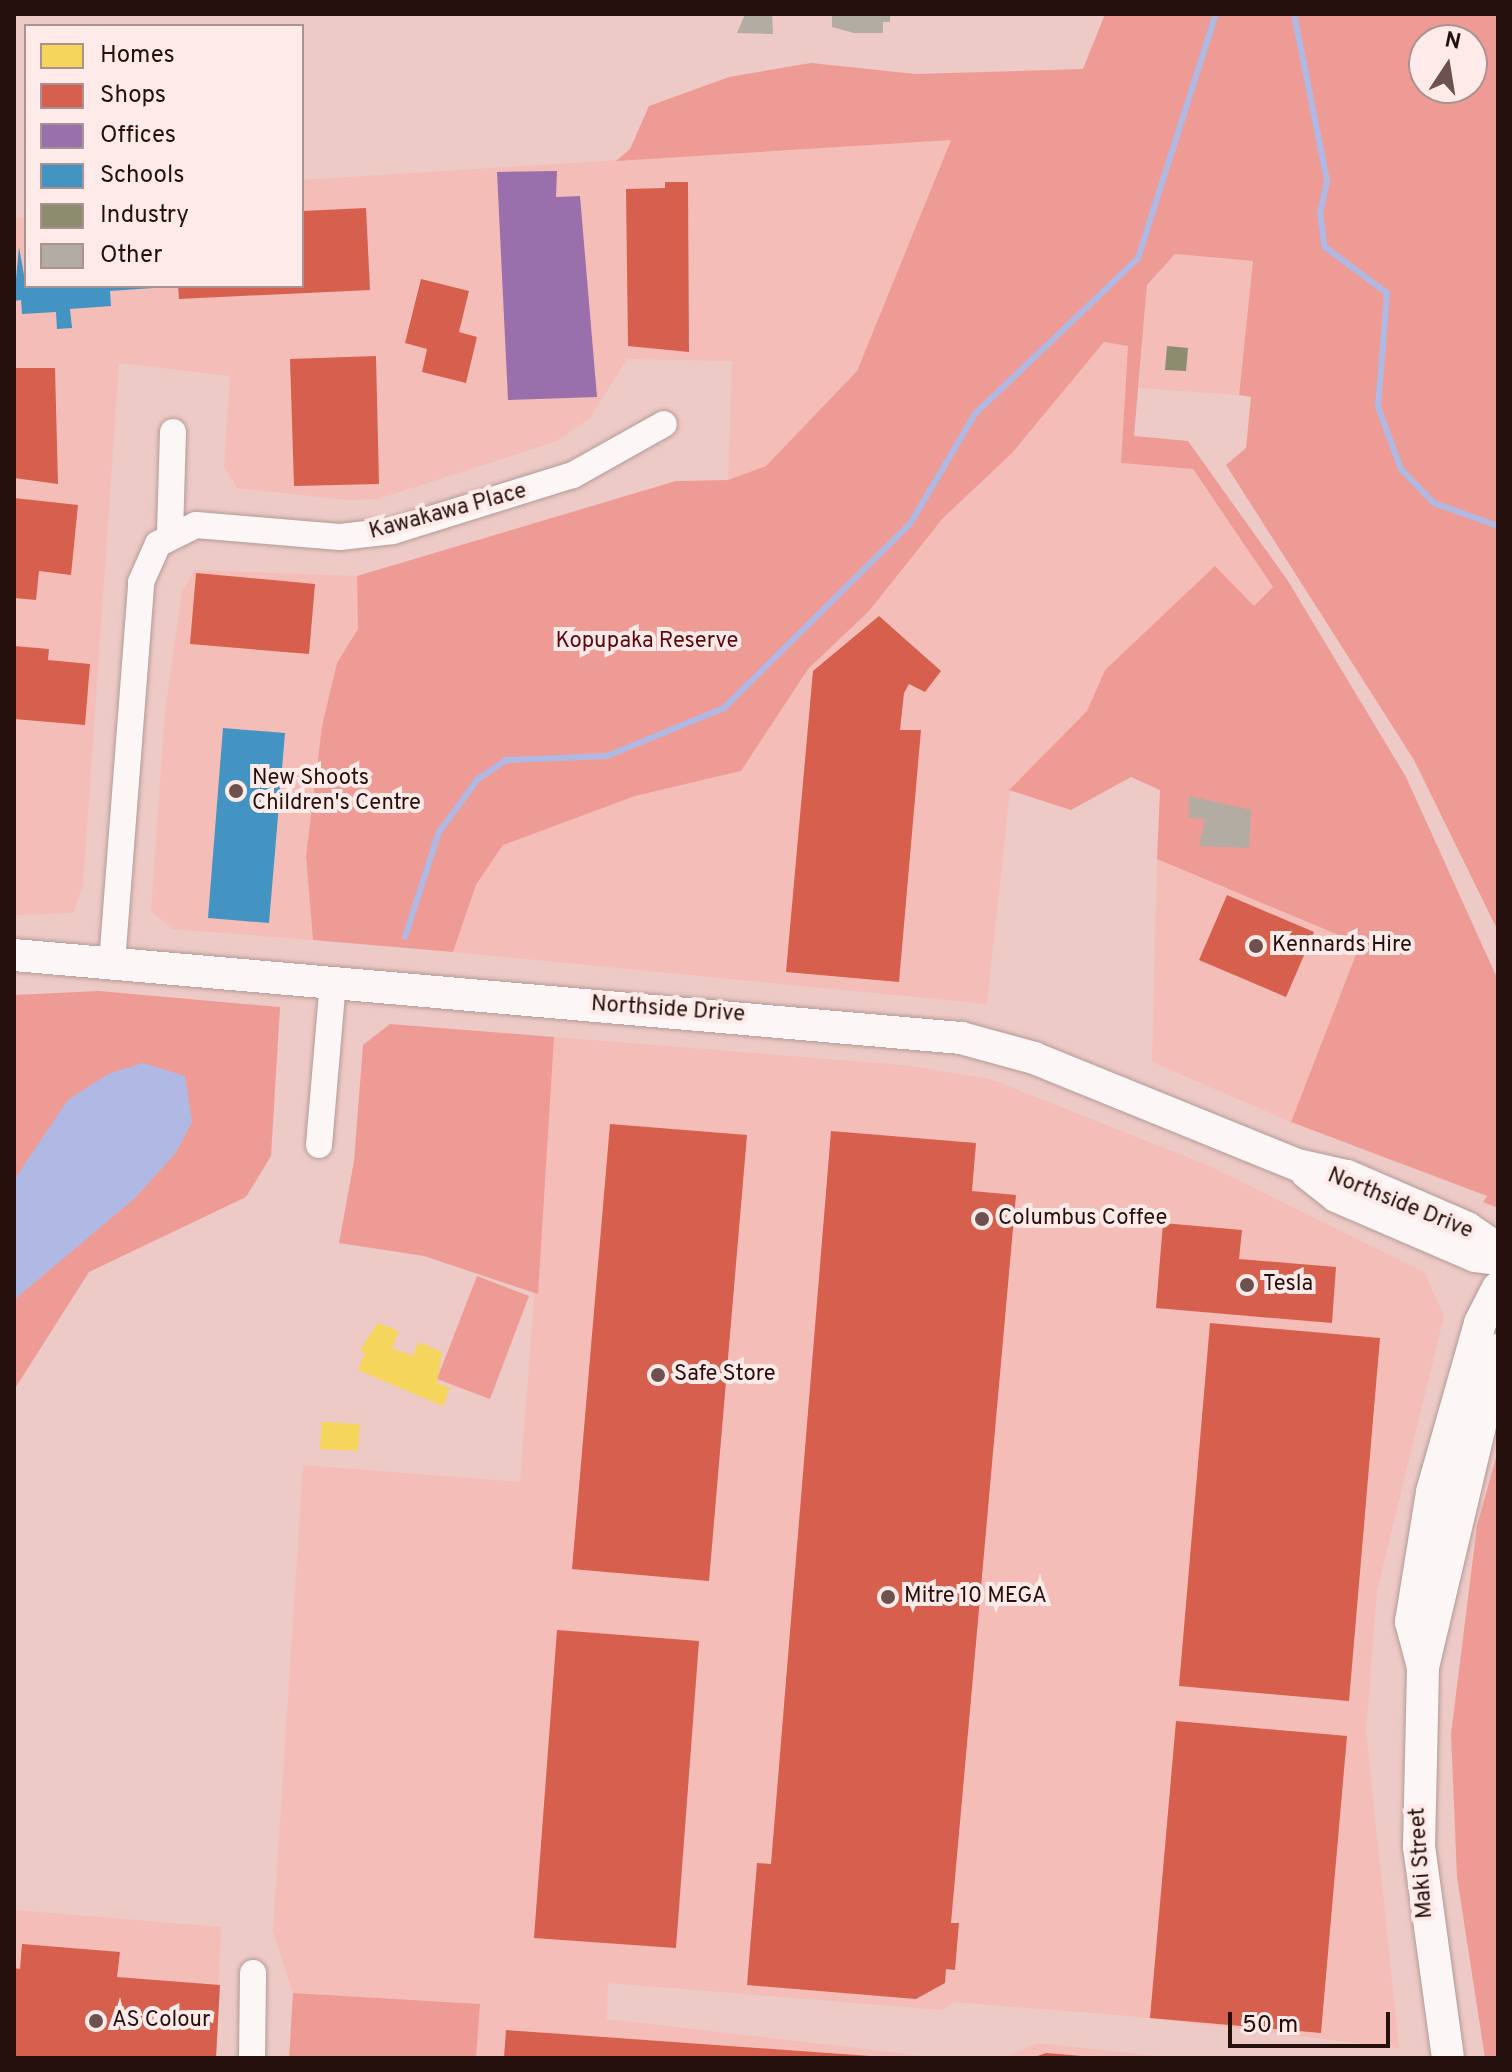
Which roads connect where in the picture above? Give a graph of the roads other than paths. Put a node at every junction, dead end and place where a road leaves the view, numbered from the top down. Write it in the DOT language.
graph roads {
  1 [pos="664,424"];
  2 [pos="173,432"];
  3 [pos="170,533"];
  4 [pos="14,955"];
  5 [pos="112,963"];
  6 [pos="333,982"];
  7 [pos="319,1145"];
  8 [pos="1298,1165"];
  9 [pos="1498,1249"];
  10 [pos="1498,1259"];
  11 [pos="1498,1288"];
  12 [pos="1498,1350"];
  13 [pos="1423,1667"];
  14 [pos="253,1973"];
  15 [pos="252,2058"];
  16 [pos="1448,2058"];
  1 -- 3 [label="street, Kawakawa Place"];
  2 -- 3 [label="street"];
  3 -- 5 [label="street"];
  4 -- 5 [label="street, Northside Drive"];
  5 -- 6 [label="street, Northside Drive"];
  6 -- 7 [label="street"];
  6 -- 8 [label="street, Northside Drive"];
  8 -- 9 [label="street, Northside Drive"];
  8 -- 10 [label="street, Northside Drive"];
  11 -- 13 [label="street, Maki Street"];
  12 -- 13 [label="street, Maki Street"];
  13 -- 16 [label="street, Maki Street"];
  14 -- 15 [label="street"];
}
